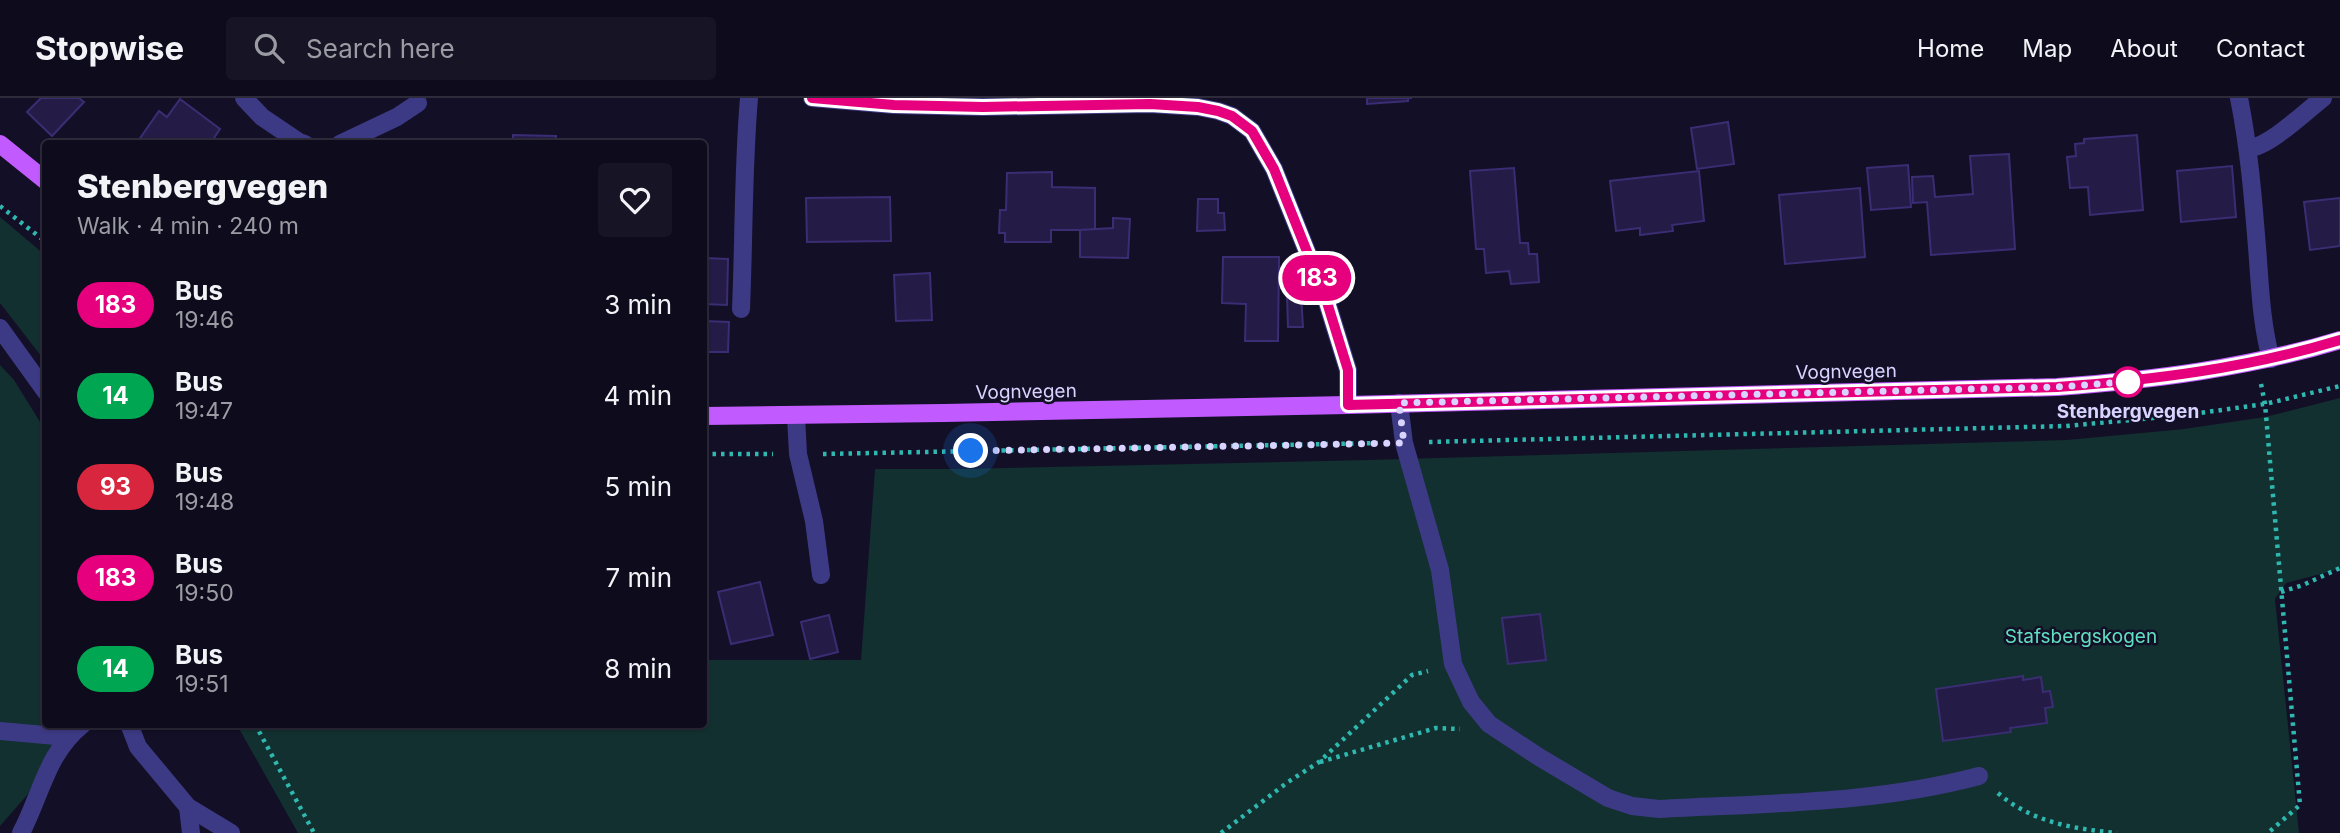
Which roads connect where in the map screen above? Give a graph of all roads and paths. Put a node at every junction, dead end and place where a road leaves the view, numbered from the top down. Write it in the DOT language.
graph roads {
  1 [pos="244,98"];
  2 [pos="749,98"];
  3 [pos="812,98"];
  4 [pos="2239,98"];
  5 [pos="2323,98"];
  6 [pos="418,103"];
  7 [pos="296,140"];
  8 [pos="348,140"];
  9 [pos="0,144"];
  10 [pos="2249,148"];
  11 [pos="42,178"];
  12 [pos="0,206"];
  13 [pos="42,239"];
  14 [pos="741,309"];
  15 [pos="0,328"];
  16 [pos="2340,340"];
  17 [pos="2271,359"];
  18 [pos="42,386"];
  19 [pos="2340,386"];
  20 [pos="1399,403"];
  21 [pos="2265,404"];
  22 [pos="1348,405"];
  23 [pos="707,416"];
  24 [pos="796,416"];
  25 [pos="1404,443"];
  26 [pos="707,454"];
  27 [pos="798,454"];
  28 [pos="2340,568"];
  29 [pos="821,575"];
  30 [pos="2281,592"];
  31 [pos="1453,664"];
  32 [pos="1489,724"];
  33 [pos="78,728"];
  34 [pos="131,728"];
  35 [pos="257,728"];
  36 [pos="0,731"];
  37 [pos="67,737"];
  38 [pos="1319,762"];
  39 [pos="1979,776"];
  40 [pos="188,807"];
  41 [pos="31,814"];
  42 [pos="21,833"];
  43 [pos="35,833"];
  44 [pos="191,833"];
  45 [pos="231,833"];
  46 [pos="314,833"];
  47 [pos="1221,833"];
  48 [pos="2117,833"];
  49 [pos="2268,833"];
  1 -- 7 [label="street"];
  2 -- 14 [label="street"];
  3 -- 22 [label="street"];
  4 -- 10 [label="street"];
  5 -- 10 [label="street"];
  6 -- 8 [label="street"];
  9 -- 11 [label="main road"];
  10 -- 17 [label="street"];
  12 -- 13 [label="path"];
  15 -- 18 [label="street"];
  16 -- 17 [label="main road, Vognvegen"];
  17 -- 20 [label="main road, Vognvegen"];
  19 -- 21 [label="path"];
  20 -- 22 [label="main road, Vognvegen"];
  20 -- 25 [label="street"];
  21 -- 25 [label="path"];
  21 -- 30 [label="path"];
  22 -- 24 [label="main road, Vognvegen"];
  23 -- 24 [label="main road, Vognvegen"];
  24 -- 27 [label="street"];
  25 -- 27 [label="path"];
  25 -- 31 [label="street"];
  26 -- 27 [label="path"];
  27 -- 29 [label="street"];
  28 -- 30 [label="path"];
  30 -- 49 [label="path"];
  31 -- 32 [label="street"];
  31 -- 38 [label="path"];
  32 -- 38 [label="path"];
  32 -- 39 [label="street"];
  33 -- 37 [label="street"];
  34 -- 40 [label="street"];
  35 -- 46 [label="path"];
  36 -- 37 [label="street"];
  37 -- 41 [label="street"];
  38 -- 47 [label="path"];
  39 -- 48 [label="path"];
  40 -- 44 [label="street"];
  40 -- 45 [label="street"];
  41 -- 42 [label="street"];
  41 -- 43 [label="street"];
}
